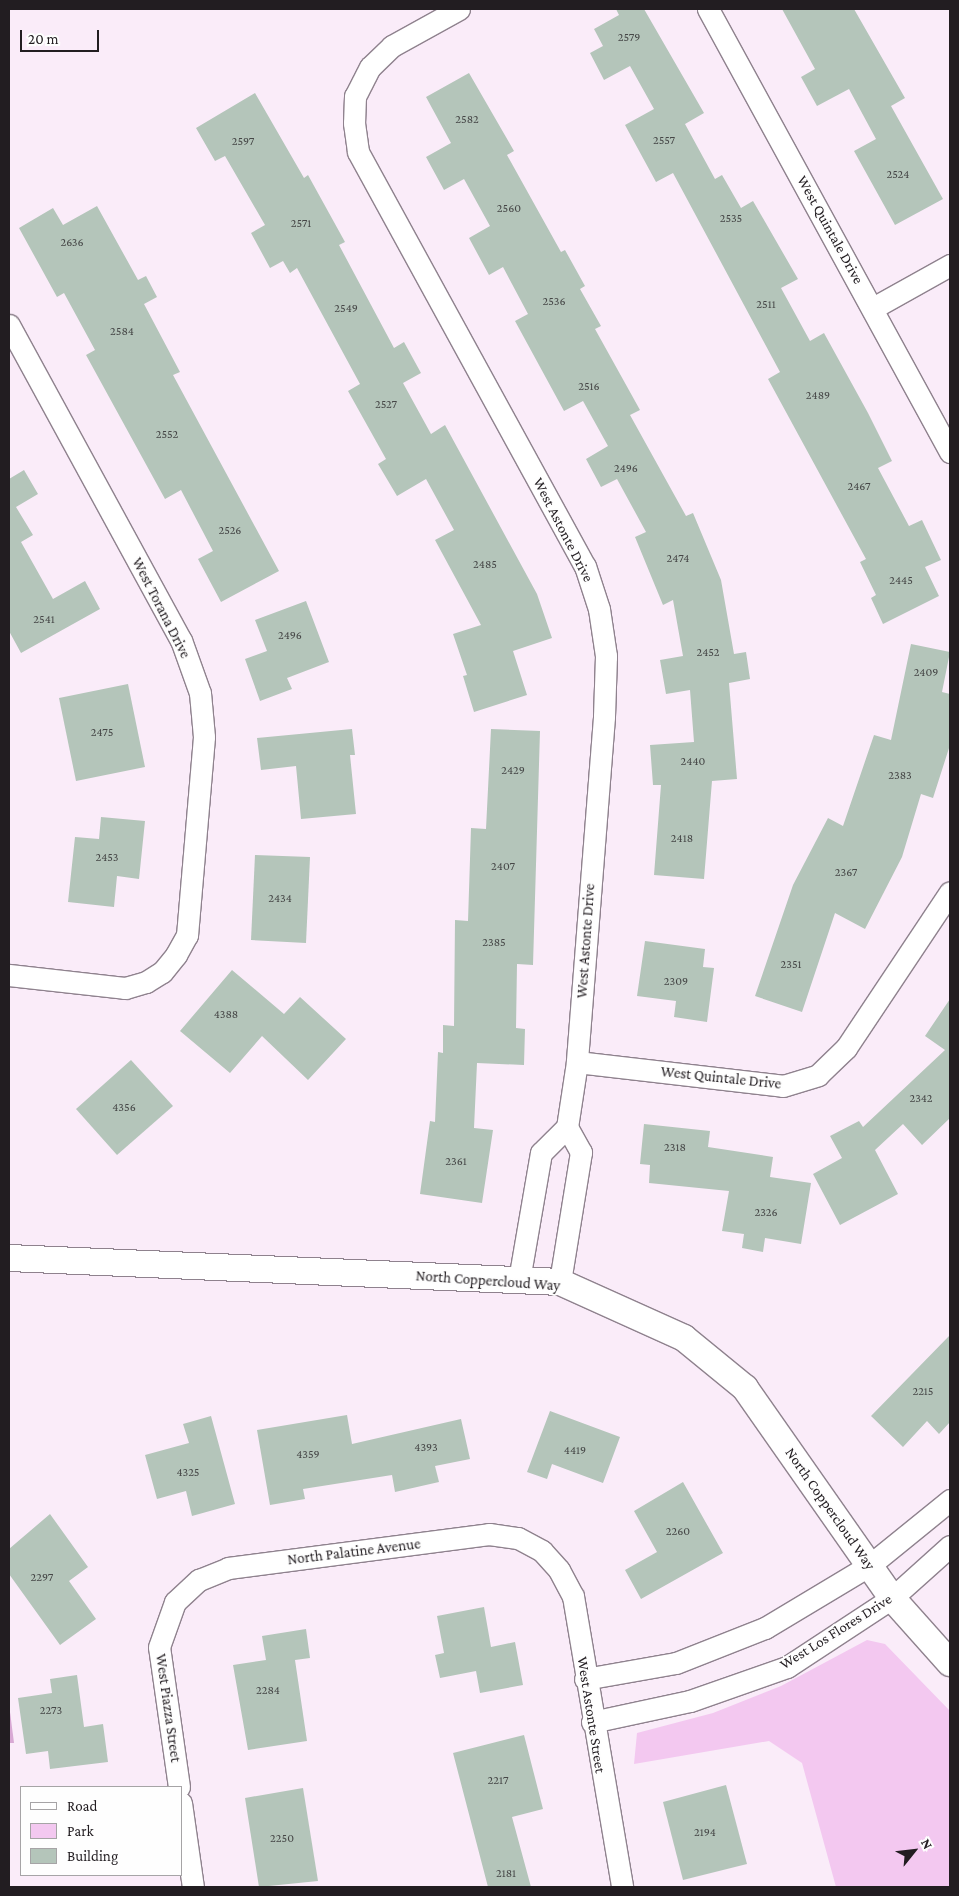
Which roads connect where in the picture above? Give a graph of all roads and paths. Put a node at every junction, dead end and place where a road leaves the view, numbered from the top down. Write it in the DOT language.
graph roads {
  1 [pos="459,9"];
  2 [pos="708,9"];
  3 [pos="950,265"];
  4 [pos="873,308"];
  5 [pos="9,325"];
  6 [pos="950,452"];
  7 [pos="950,892"];
  8 [pos="10,981"];
  9 [pos="577,1062"];
  10 [pos="567,1127"];
  11 [pos="9,1258"];
  12 [pos="519,1280"];
  13 [pos="560,1282"];
  14 [pos="950,1500"];
  15 [pos="950,1546"];
  16 [pos="542,1551"];
  17 [pos="870,1565"];
  18 [pos="892,1598"];
  19 [pos="175,1602"];
  20 [pos="950,1663"];
  21 [pos="585,1679"];
  22 [pos="592,1722"];
  23 [pos="179,1786"];
  24 [pos="182,1809"];
  25 [pos="194,1887"];
  26 [pos="622,1887"];
  1 -- 9 [label="street, West Astonte Drive"];
  2 -- 4 [label="street, West Quintale Drive"];
  3 -- 4 [label="street"];
  4 -- 6 [label="street, West Quintale Drive"];
  5 -- 8 [label="street, West Torana Drive"];
  7 -- 9 [label="street, West Quintale Drive"];
  9 -- 10 [label="street, West Astonte Drive"];
  10 -- 12 [label="street"];
  10 -- 13 [label="street"];
  11 -- 12 [label="street, North Coppercloud Way"];
  12 -- 13 [label="street, North Coppercloud Way"];
  13 -- 17 [label="street, North Coppercloud Way"];
  14 -- 17 [label="street"];
  15 -- 18 [label="street, West Los Flores Drive"];
  16 -- 19 [label="street, North Palatine Avenue"];
  16 -- 21 [label="street, West Astonte Street"];
  17 -- 18 [label="street, North Coppercloud Way"];
  17 -- 21 [label="street"];
  18 -- 20 [label="street, North Coppercloud Way"];
  18 -- 22 [label="street, West Los Flores Drive"];
  19 -- 23 [label="street, West Piazza Street"];
  21 -- 22 [label="street, West Astonte Street"];
  22 -- 26 [label="street, West Astonte Street"];
  24 -- 25 [label="street"];
}
